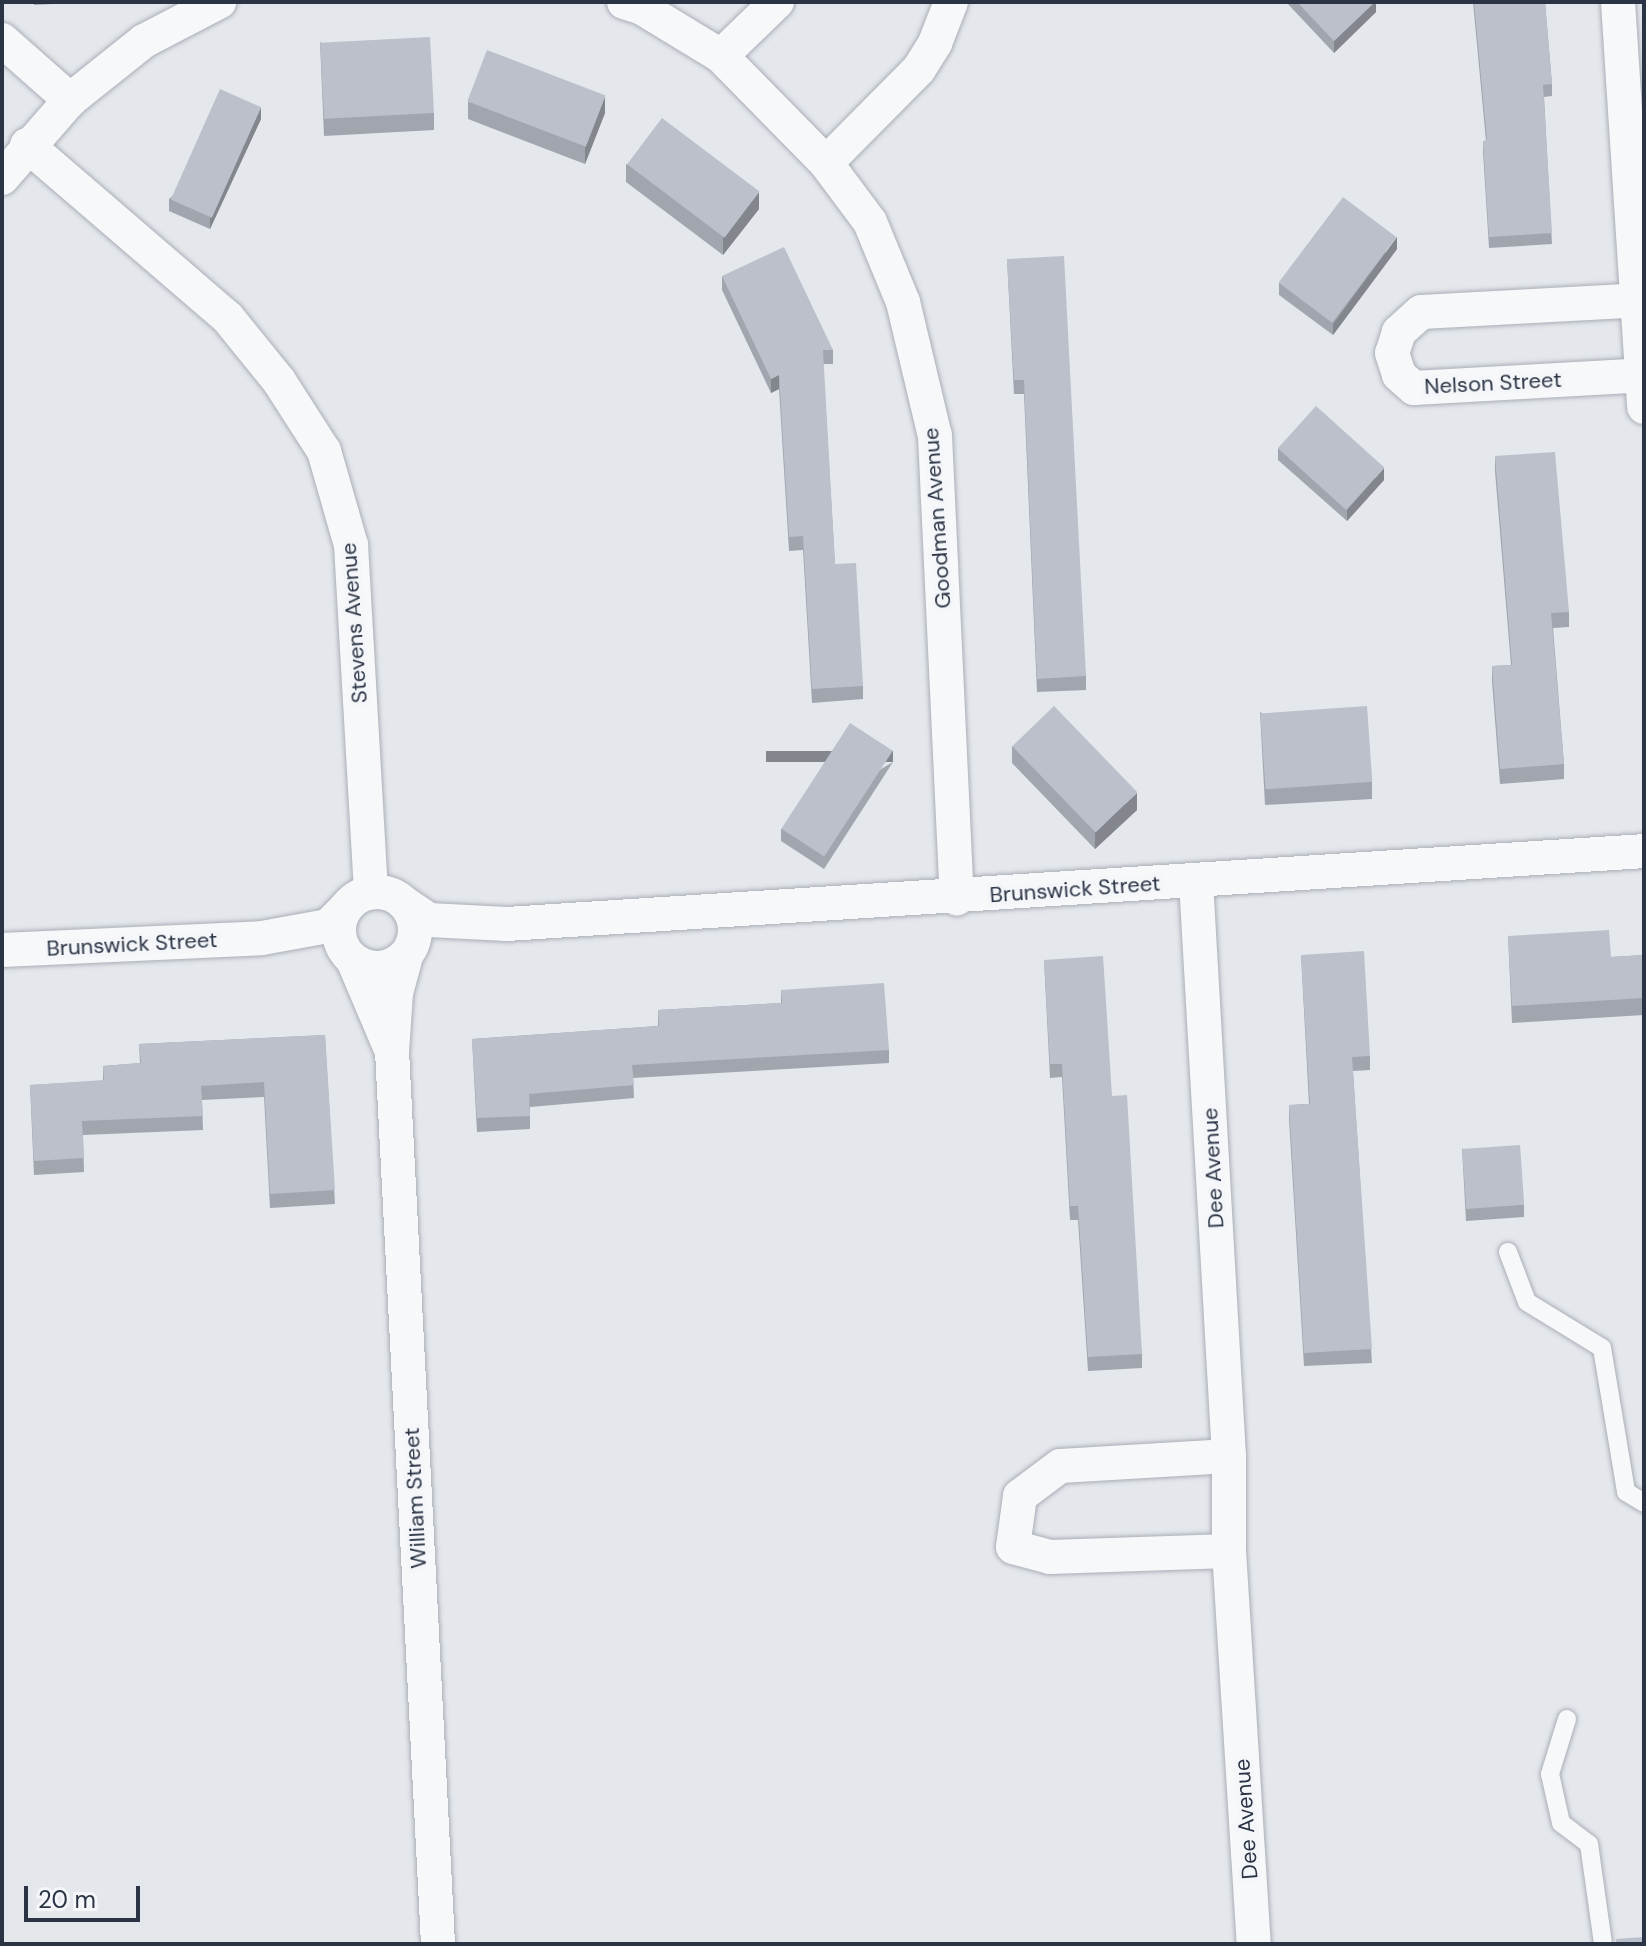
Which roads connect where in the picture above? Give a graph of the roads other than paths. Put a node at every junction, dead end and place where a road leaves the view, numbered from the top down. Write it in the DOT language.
graph roads {
  1 [pos="219,2"];
  2 [pos="624,2"];
  3 [pos="777,2"];
  4 [pos="951,2"];
  5 [pos="1618,2"];
  6 [pos="2,40"];
  7 [pos="721,56"];
  8 [pos="70,100"];
  9 [pos="27,145"];
  10 [pos="826,163"];
  11 [pos="2,178"];
  12 [pos="1641,301"];
  13 [pos="1643,386"];
  14 [pos="1644,851"];
  15 [pos="1196,881"];
  16 [pos="957,898"];
  17 [pos="358,900"];
  18 [pos="404,903"];
  19 [pos="507,924"];
  20 [pos="262,938"];
  21 [pos="2,950"];
  22 [pos="408,953"];
  23 [pos="348,954"];
  24 [pos="392,1051"];
  25 [pos="1508,1252"];
  26 [pos="1229,1456"];
  27 [pos="1644,1503"];
  28 [pos="1229,1551"];
  29 [pos="1567,1719"];
  30 [pos="438,1944"];
  31 [pos="1254,1944"];
  32 [pos="1603,1944"];
  1 -- 8 [label="street"];
  2 -- 7 [label="street, Goodman Avenue"];
  3 -- 7 [label="street"];
  4 -- 10 [label="street"];
  5 -- 12 [label="street, Nelson Street"];
  6 -- 8 [label="street"];
  7 -- 10 [label="street, Goodman Avenue"];
  8 -- 9 [label="street"];
  9 -- 11 [label="street"];
  9 -- 17 [label="street, Stevens Avenue"];
  10 -- 16 [label="street, Goodman Avenue"];
  12 -- 13 [label="street, Nelson Street"];
  12 -- 13 [label="street, Nelson Street"];
  14 -- 15 [label="street, Brunswick Street"];
  15 -- 16 [label="street, Brunswick Street"];
  15 -- 26 [label="street, Dee Avenue"];
  16 -- 19 [label="street, Brunswick Street"];
  17 -- 18 [label="street"];
  17 -- 20 [label="street, Brunswick Street"];
  17 -- 23 [label="street"];
  18 -- 19 [label="street, Brunswick Street"];
  18 -- 22 [label="street"];
  19 -- 22 [label="street, Brunswick Street"];
  20 -- 21 [label="street, Brunswick Street"];
  20 -- 23 [label="street, Brunswick Street"];
  22 -- 23 [label="street"];
  22 -- 24 [label="street, William Street"];
  23 -- 24 [label="street, William Street"];
  24 -- 30 [label="street, William Street"];
  25 -- 27 [label="lane"];
  26 -- 28 [label="street, Dee Avenue"];
  26 -- 28 [label="street"];
  28 -- 31 [label="street, Dee Avenue"];
  29 -- 32 [label="lane"];
}
